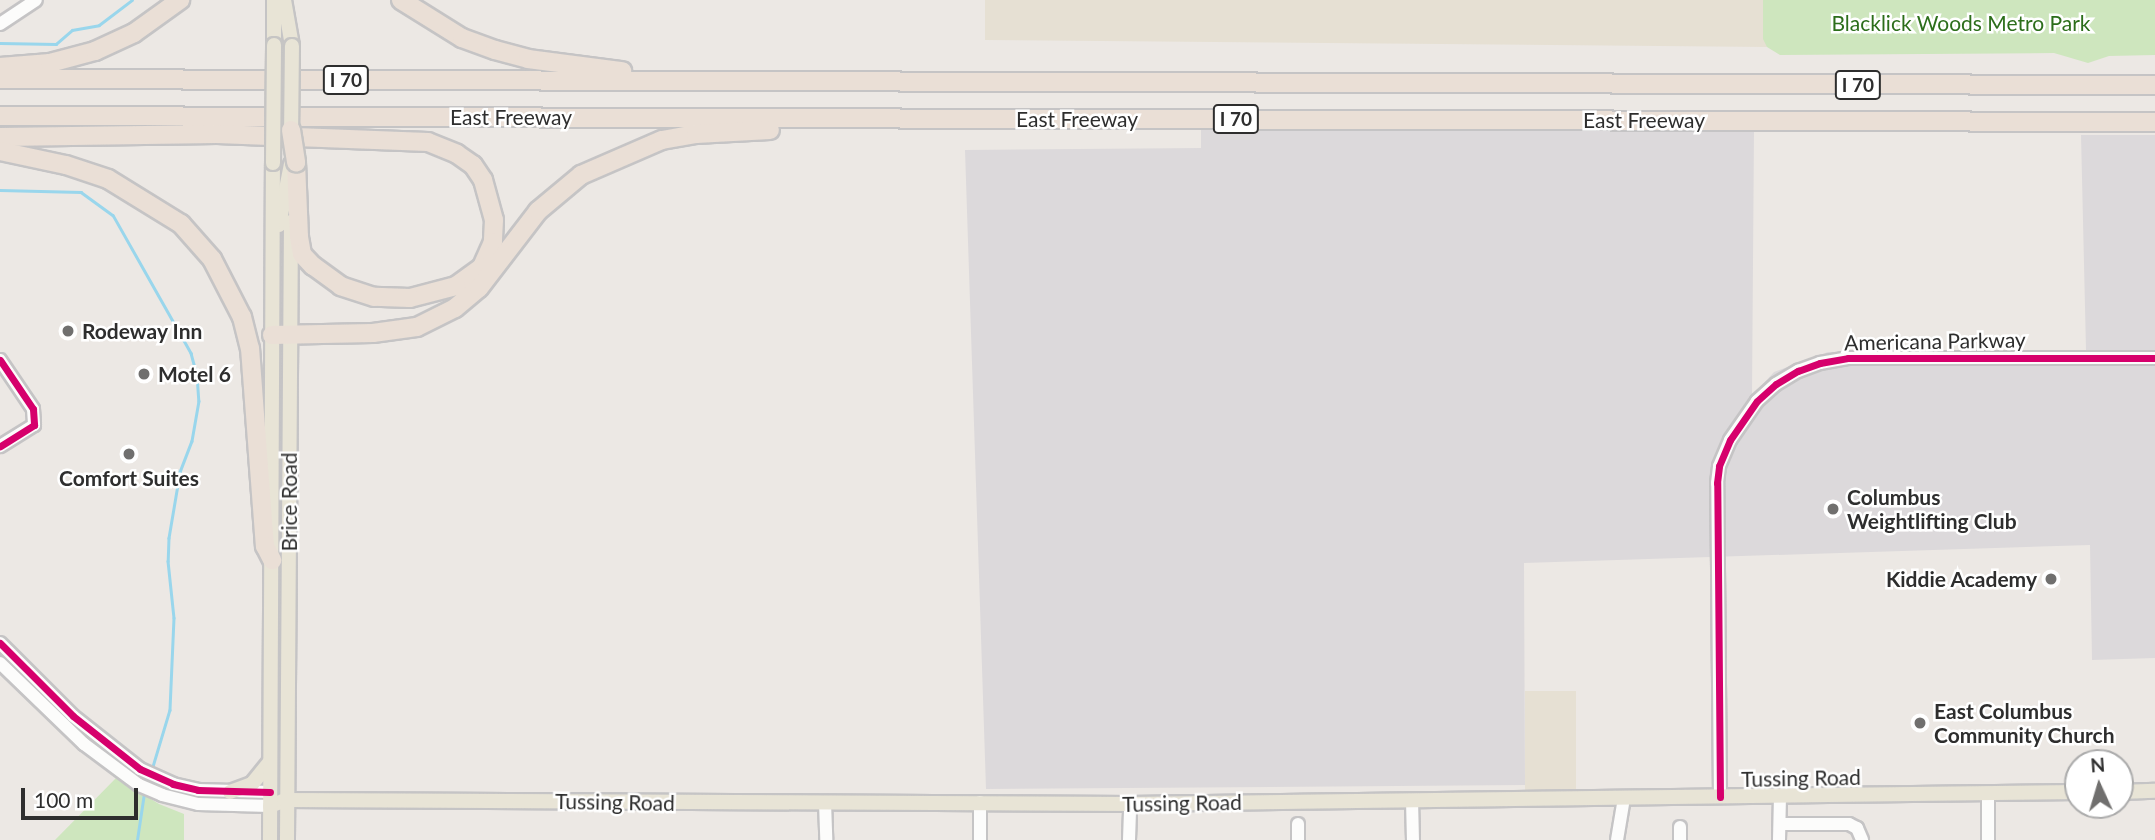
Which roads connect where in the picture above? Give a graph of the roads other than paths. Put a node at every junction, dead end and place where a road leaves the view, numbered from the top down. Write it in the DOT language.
graph roads {
  1 [pos="36,0"];
  2 [pos="180,0"];
  3 [pos="274,0"];
  4 [pos="284,0"];
  5 [pos="292,0"];
  6 [pos="401,0"];
  7 [pos="5,22"];
  8 [pos="292,46"];
  9 [pos="0,67"];
  10 [pos="0,79"];
  11 [pos="692,80"];
  12 [pos="2155,85"];
  13 [pos="0,116"];
  14 [pos="1106,120"];
  15 [pos="2155,121"];
  16 [pos="291,130"];
  17 [pos="0,137"];
  18 [pos="0,152"];
  19 [pos="294,164"];
  20 [pos="272,261"];
  21 [pos="281,335"];
  22 [pos="2155,358"];
  23 [pos="0,360"];
  24 [pos="0,446"];
  25 [pos="272,560"];
  26 [pos="0,643"];
  27 [pos="0,663"];
  28 [pos="271,761"];
  29 [pos="2155,791"];
  30 [pos="230,792"];
  31 [pos="2064,792"];
  32 [pos="2134,792"];
  33 [pos="1988,793"];
  34 [pos="1780,796"];
  35 [pos="1720,797"];
  36 [pos="1624,798"];
  37 [pos="270,799"];
  38 [pos="286,800"];
  39 [pos="1412,800"];
  40 [pos="825,802"];
  41 [pos="980,802"];
  42 [pos="1130,804"];
  43 [pos="1298,824"];
  44 [pos="1780,824"];
  45 [pos="270,840"];
  46 [pos="287,840"];
  47 [pos="826,840"];
  48 [pos="980,840"];
  49 [pos="1129,840"];
  50 [pos="1298,840"];
  51 [pos="1413,840"];
  52 [pos="1617,840"];
  53 [pos="1779,840"];
  54 [pos="1862,840"];
  55 [pos="1988,840"];
  1 -- 7 [label="street"];
  2 -- 9 [label="highway"];
  3 -- 20 [label="main road, Brice Road, bridge"];
  4 -- 8 [label="main road"];
  5 -- 8 [label="main road"];
  6 -- 11 [label="highway"];
  8 -- 16 [label="main road, bridge"];
  10 -- 11 [label="highway, East Freeway / I 70"];
  11 -- 12 [label="highway, East Freeway / I 70"];
  13 -- 14 [label="highway, East Freeway / I 70"];
  14 -- 15 [label="highway, East Freeway / I 70"];
  14 -- 21 [label="highway"];
  16 -- 19 [label="highway, bridge"];
  17 -- 19 [label="highway"];
  18 -- 25 [label="highway"];
  19 -- 20 [label="main road, Brice Road"];
  19 -- 21 [label="main road, Brice Road"];
  20 -- 21 [label="main road, Brice Road"];
  21 -- 25 [label="main road, Brice Road"];
  21 -- 38 [label="main road, Brice Road"];
  22 -- 35 [label="street, Americana Parkway"];
  23 -- 24 [label="street"];
  25 -- 28 [label="main road, Brice Road"];
  26 -- 30 [label="street"];
  27 -- 37 [label="street"];
  28 -- 30 [label="main road"];
  28 -- 37 [label="main road, Brice Road"];
  29 -- 32 [label="main road"];
  30 -- 37 [label="street"];
  31 -- 33 [label="main road, Tussing Road"];
  33 -- 34 [label="main road, Tussing Road"];
  33 -- 55 [label="street"];
  34 -- 35 [label="main road, Tussing Road"];
  34 -- 44 [label="street"];
  35 -- 36 [label="main road, Tussing Road"];
  36 -- 39 [label="main road, Tussing Road"];
  36 -- 52 [label="street"];
  37 -- 38 [label="main road"];
  37 -- 45 [label="main road, Brice Road"];
  38 -- 40 [label="main road, Tussing Road"];
  38 -- 46 [label="main road, Brice Road"];
  39 -- 42 [label="main road, Tussing Road"];
  39 -- 51 [label="street"];
  40 -- 41 [label="main road, Tussing Road"];
  40 -- 47 [label="street"];
  41 -- 42 [label="main road, Tussing Road"];
  41 -- 48 [label="street"];
  42 -- 49 [label="street"];
  43 -- 50 [label="street"];
  44 -- 53 [label="street"];
  44 -- 54 [label="street"];
}
